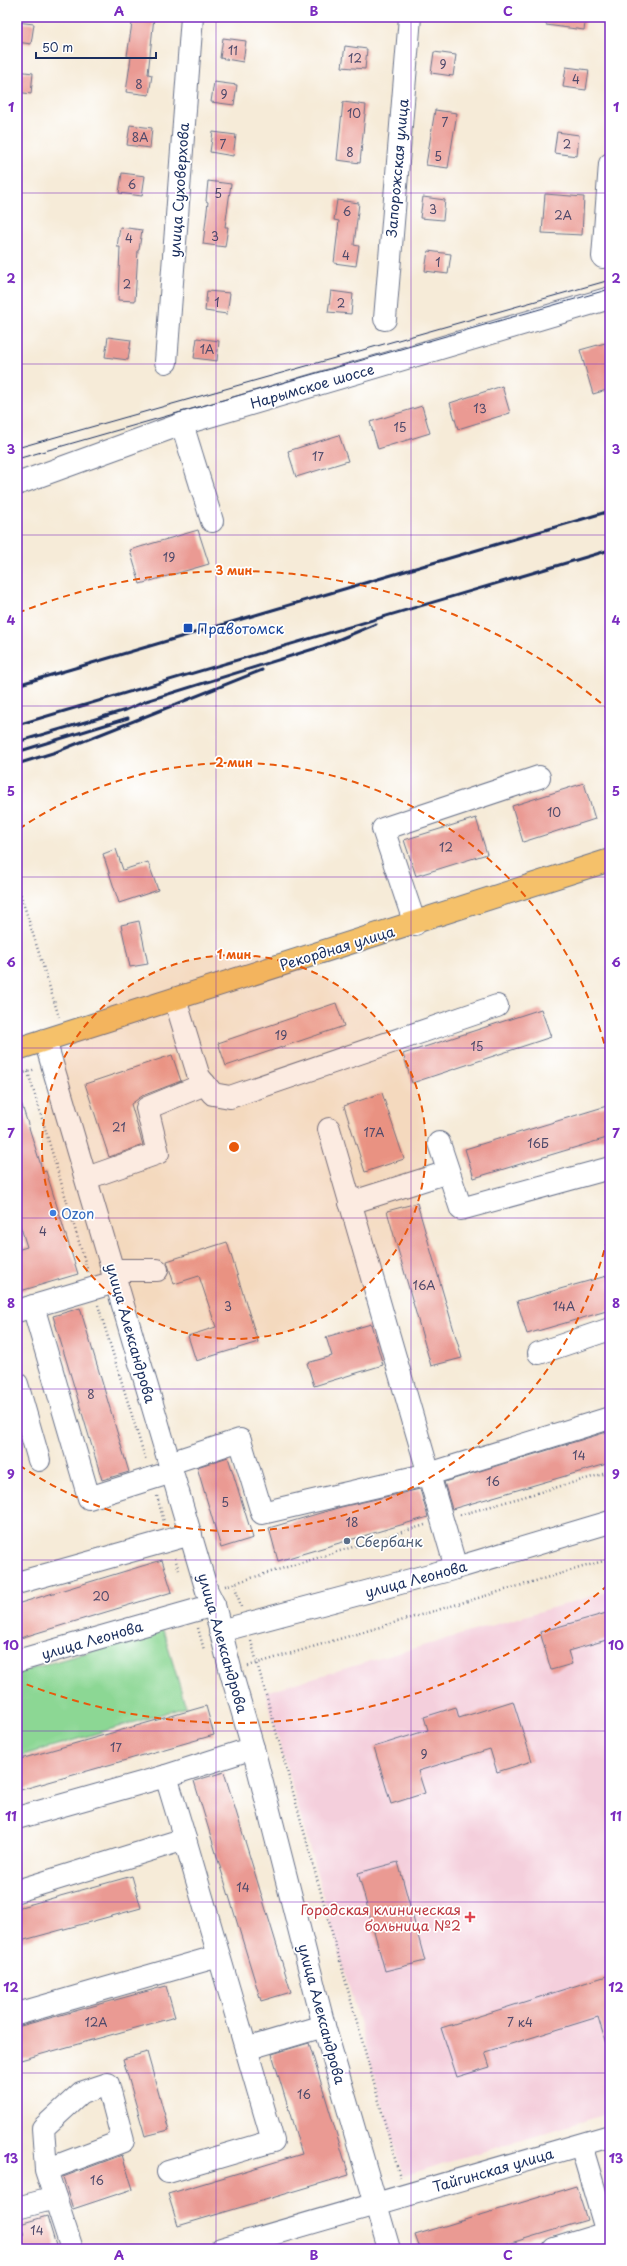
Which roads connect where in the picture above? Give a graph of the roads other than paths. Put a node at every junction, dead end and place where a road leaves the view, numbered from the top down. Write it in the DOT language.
graph roads {
  1 [pos="192,17"];
  2 [pos="410,17"];
  3 [pos="610,164"];
  4 [pos="603,257"];
  5 [pos="610,298"];
  6 [pos="385,319"];
  7 [pos="166,362"];
  8 [pos="182,424"];
  9 [pos="17,484"];
  10 [pos="212,521"];
  11 [pos="539,776"];
  12 [pos="610,860"];
  13 [pos="415,924"];
  14 [pos="175,999"];
  15 [pos="497,1006"];
  16 [pos="54,1037"];
  17 [pos="17,1050"];
  18 [pos="205,1084"];
  19 [pos="329,1129"];
  20 [pos="439,1143"];
  21 [pos="610,1168"];
  22 [pos="448,1172"];
  23 [pos="87,1178"];
  24 [pos="350,1203"];
  25 [pos="157,1270"];
  26 [pos="114,1276"];
  27 [pos="25,1308"];
  28 [pos="610,1329"];
  29 [pos="539,1353"];
  30 [pos="17,1384"];
  31 [pos="610,1418"];
  32 [pos="39,1460"];
  33 [pos="171,1468"];
  34 [pos="429,1474"];
  35 [pos="610,1522"];
  36 [pos="191,1534"];
  37 [pos="456,1568"];
  38 [pos="17,1583"];
  39 [pos="210,1598"];
  40 [pos="220,1631"];
  41 [pos="17,1661"];
  42 [pos="253,1748"];
  43 [pos="166,1776"];
  44 [pos="17,1818"];
  45 [pos="185,1839"];
  46 [pos="17,1891"];
  47 [pos="220,1956"];
  48 [pos="17,2014"];
  49 [pos="324,2026"];
  50 [pos="246,2049"];
  51 [pos="610,2136"];
  52 [pos="581,2145"];
  53 [pos="46,2170"];
  54 [pos="168,2172"];
  55 [pos="55,2198"];
  56 [pos="376,2204"];
  57 [pos="17,2208"];
  58 [pos="609,2233"];
  59 [pos="72,2249"];
  60 [pos="221,2249"];
  61 [pos="390,2249"];
  62 [pos="554,2249"];
  1 -- 7 [label="street, улица Суховерхова"];
  2 -- 6 [label="street, Запорожская улица"];
  3 -- 4 [label="street"];
  5 -- 8 [label="street, Нарымское шоссе"];
  8 -- 9 [label="street, Нарымское шоссе"];
  8 -- 10 [label="street"];
  11 -- 13 [label="street"];
  12 -- 13 [label="main road, Рекордная улица"];
  13 -- 14 [label="main road, Рекордная улица"];
  14 -- 16 [label="main road, Рекордная улица"];
  14 -- 18 [label="street"];
  15 -- 18 [label="street"];
  16 -- 17 [label="main road, Рекордная улица"];
  16 -- 23 [label="street, улица Александрова"];
  18 -- 23 [label="street"];
  19 -- 24 [label="street"];
  20 -- 22 [label="street"];
  21 -- 22 [label="street"];
  22 -- 24 [label="street"];
  23 -- 26 [label="street, улица Александрова"];
  24 -- 34 [label="street"];
  25 -- 26 [label="street"];
  26 -- 27 [label="street"];
  26 -- 33 [label="street, улица Александрова"];
  27 -- 33 [label="street"];
  28 -- 29 [label="street"];
  30 -- 32 [label="street"];
  31 -- 34 [label="street"];
  33 -- 34 [label="street"];
  33 -- 36 [label="street, улица Александрова"];
  34 -- 37 [label="street"];
  35 -- 37 [label="street, улица Леонова"];
  36 -- 38 [label="street"];
  36 -- 39 [label="street, улица Александрова"];
  37 -- 40 [label="street, улица Леонова"];
  39 -- 40 [label="street, улица Александрова"];
  39 -- 41 [label="street, улица Леонова"];
  40 -- 42 [label="street, улица Александрова"];
  42 -- 43 [label="street"];
  42 -- 49 [label="street, улица Александрова"];
  43 -- 44 [label="street"];
  43 -- 45 [label="street"];
  45 -- 46 [label="street"];
  45 -- 47 [label="street"];
  47 -- 48 [label="street"];
  47 -- 50 [label="street"];
  49 -- 50 [label="street"];
  49 -- 56 [label="street, улица Александрова"];
  50 -- 54 [label="street"];
  51 -- 52 [label="street, Тайгинская улица"];
  52 -- 56 [label="street, Тайгинская улица"];
  52 -- 58 [label="street"];
  53 -- 55 [label="street"];
  55 -- 57 [label="street"];
  55 -- 59 [label="street"];
  56 -- 60 [label="street, Тайгинская улица"];
  56 -- 61 [label="street, улица Александрова"];
  58 -- 62 [label="street"];
}
